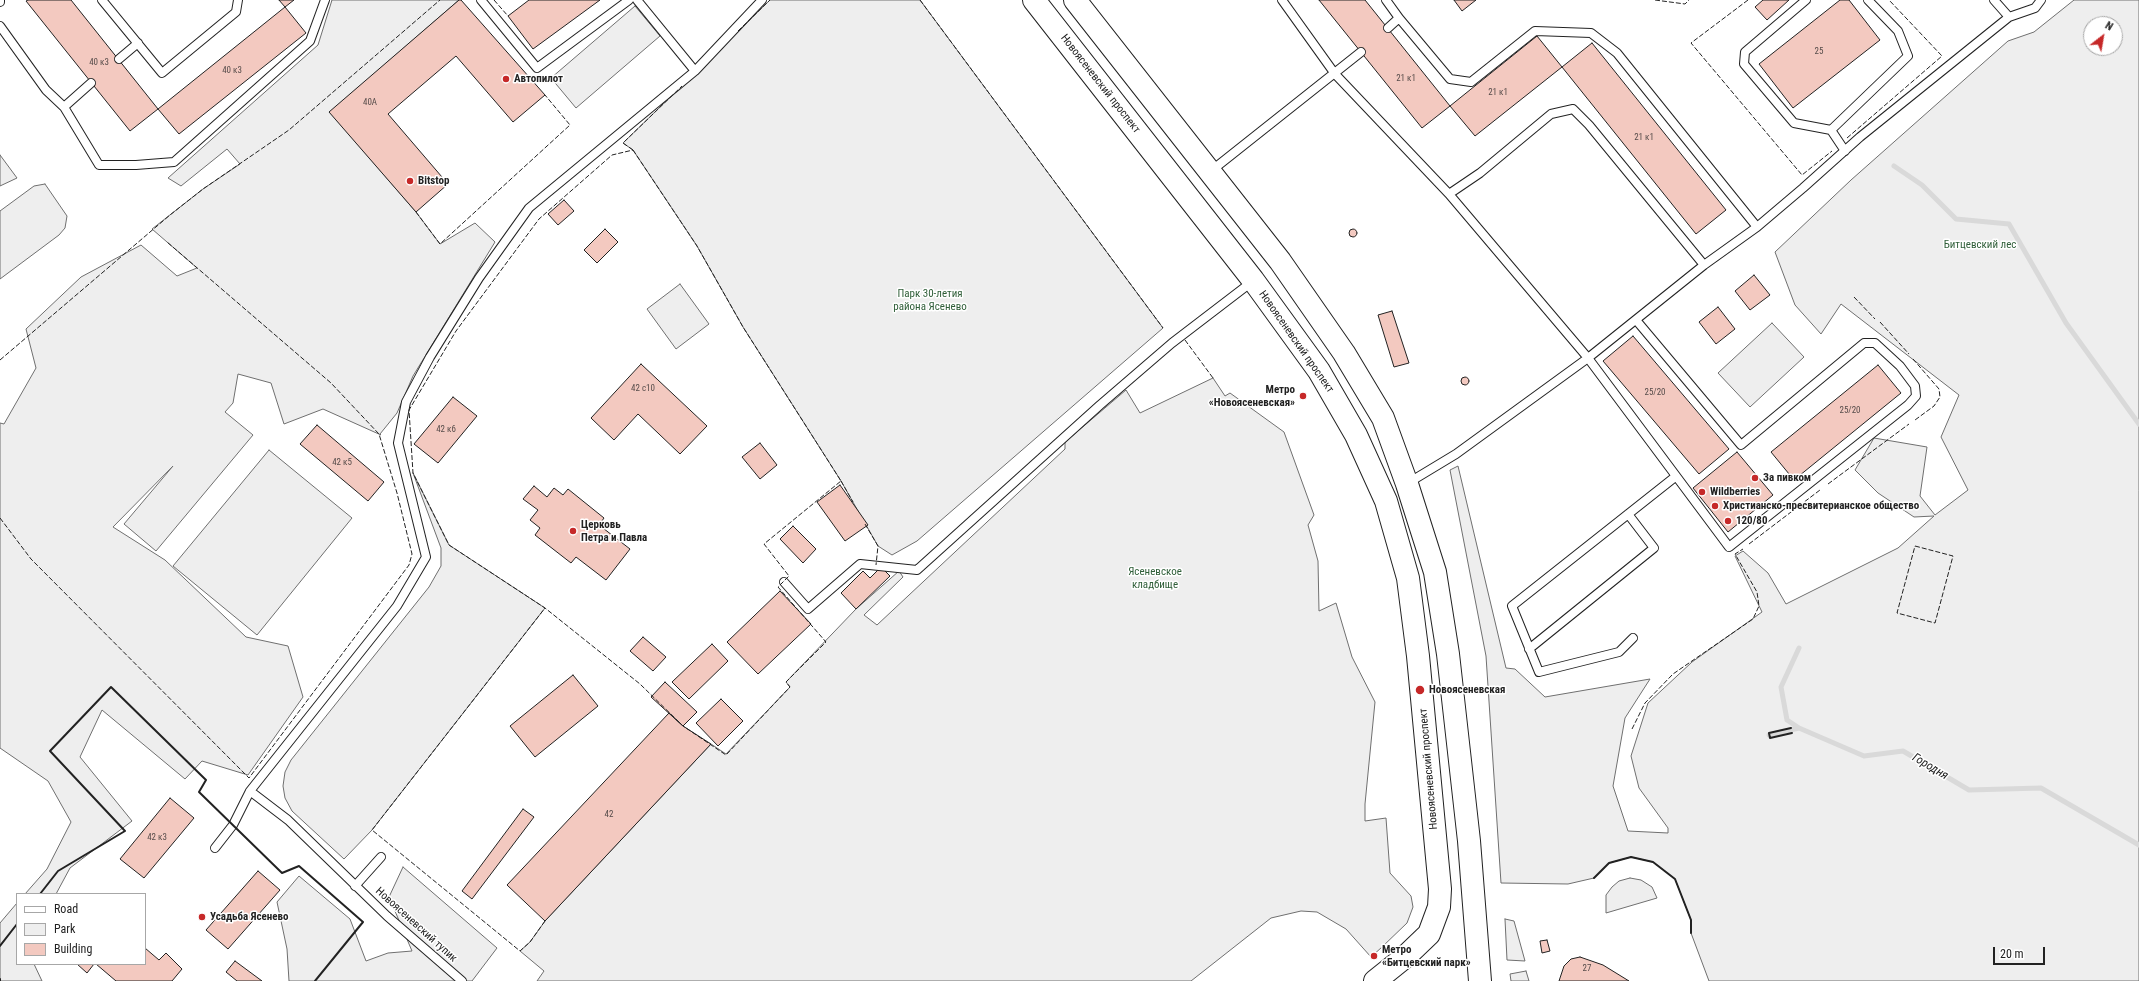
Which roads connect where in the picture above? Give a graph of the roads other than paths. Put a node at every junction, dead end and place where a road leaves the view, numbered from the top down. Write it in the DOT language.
graph roads {
  1 [pos="102,0"];
  2 [pos="238,0"];
  3 [pos="325,0"];
  4 [pos="481,0"];
  5 [pos="629,0"];
  6 [pos="637,0"];
  7 [pos="762,0"];
  8 [pos="1034,0"];
  9 [pos="1075,0"];
  10 [pos="1282,0"];
  11 [pos="1386,0"];
  12 [pos="1806,0"];
  13 [pos="1868,0"];
  14 [pos="1994,0"];
  15 [pos="2041,0"];
  16 [pos="2009,17"];
  17 [pos="1400,18"];
  18 [pos="0,26"];
  19 [pos="1388,28"];
  20 [pos="138,43"];
  21 [pos="1361,52"];
  22 [pos="119,59"];
  23 [pos="695,71"];
  24 [pos="1336,74"];
  25 [pos="92,83"];
  26 [pos="64,107"];
  27 [pos="1831,130"];
  28 [pos="1845,151"];
  29 [pos="1211,171"];
  30 [pos="1449,194"];
  31 [pos="1757,227"];
  32 [pos="1704,265"];
  33 [pos="1253,280"];
  34 [pos="1636,320"];
  35 [pos="1588,358"];
  36 [pos="1675,477"];
  37 [pos="1407,484"];
  38 [pos="1628,514"];
  39 [pos="784,582"];
  40 [pos="1633,638"];
  41 [pos="1529,648"];
  42 [pos="250,791"];
  43 [pos="215,848"];
  44 [pos="381,856"];
  45 [pos="355,886"];
  46 [pos="462,981"];
  47 [pos="1375,981"];
  48 [pos="1480,981"];
  1 -- 20 [label="lane"];
  2 -- 20 [label="lane"];
  3 -- 26 [label="lane"];
  4 -- 5 [label="lane"];
  6 -- 23 [label="lane"];
  7 -- 23 [label="lane"];
  8 -- 33 [label="street, Новоясеневский проспект"];
  9 -- 29 [label="street"];
  10 -- 24 [label="lane"];
  11 -- 17 [label="lane"];
  12 -- 27 [label="lane"];
  13 -- 27 [label="lane"];
  14 -- 16 [label="lane"];
  15 -- 16 [label="lane"];
  16 -- 28 [label="lane"];
  17 -- 19 [label="lane"];
  17 -- 31 [label="lane"];
  18 -- 26 [label="lane"];
  20 -- 22 [label="lane"];
  21 -- 24 [label="lane"];
  23 -- 42 [label="lane"];
  24 -- 29 [label="lane"];
  24 -- 30 [label="lane"];
  25 -- 26 [label="lane"];
  27 -- 28 [label="lane"];
  28 -- 31 [label="lane"];
  29 -- 37 [label="street"];
  30 -- 32 [label="lane"];
  30 -- 35 [label="lane"];
  31 -- 32 [label="lane"];
  32 -- 34 [label="lane"];
  33 -- 39 [label="lane"];
  33 -- 47 [label="street, Новоясеневский проспект"];
  34 -- 35 [label="lane"];
  34 -- 36 [label="lane"];
  35 -- 36 [label="lane"];
  35 -- 37 [label="lane"];
  36 -- 38 [label="lane"];
  37 -- 48 [label="street"];
  38 -- 41 [label="lane"];
  38 -- 41 [label="lane"];
  40 -- 41 [label="lane"];
  42 -- 43 [label="lane"];
  42 -- 45 [label="lane, Новоясеневский тупик"];
  44 -- 45 [label="lane"];
  45 -- 46 [label="lane, Новоясеневский тупик"];
}
